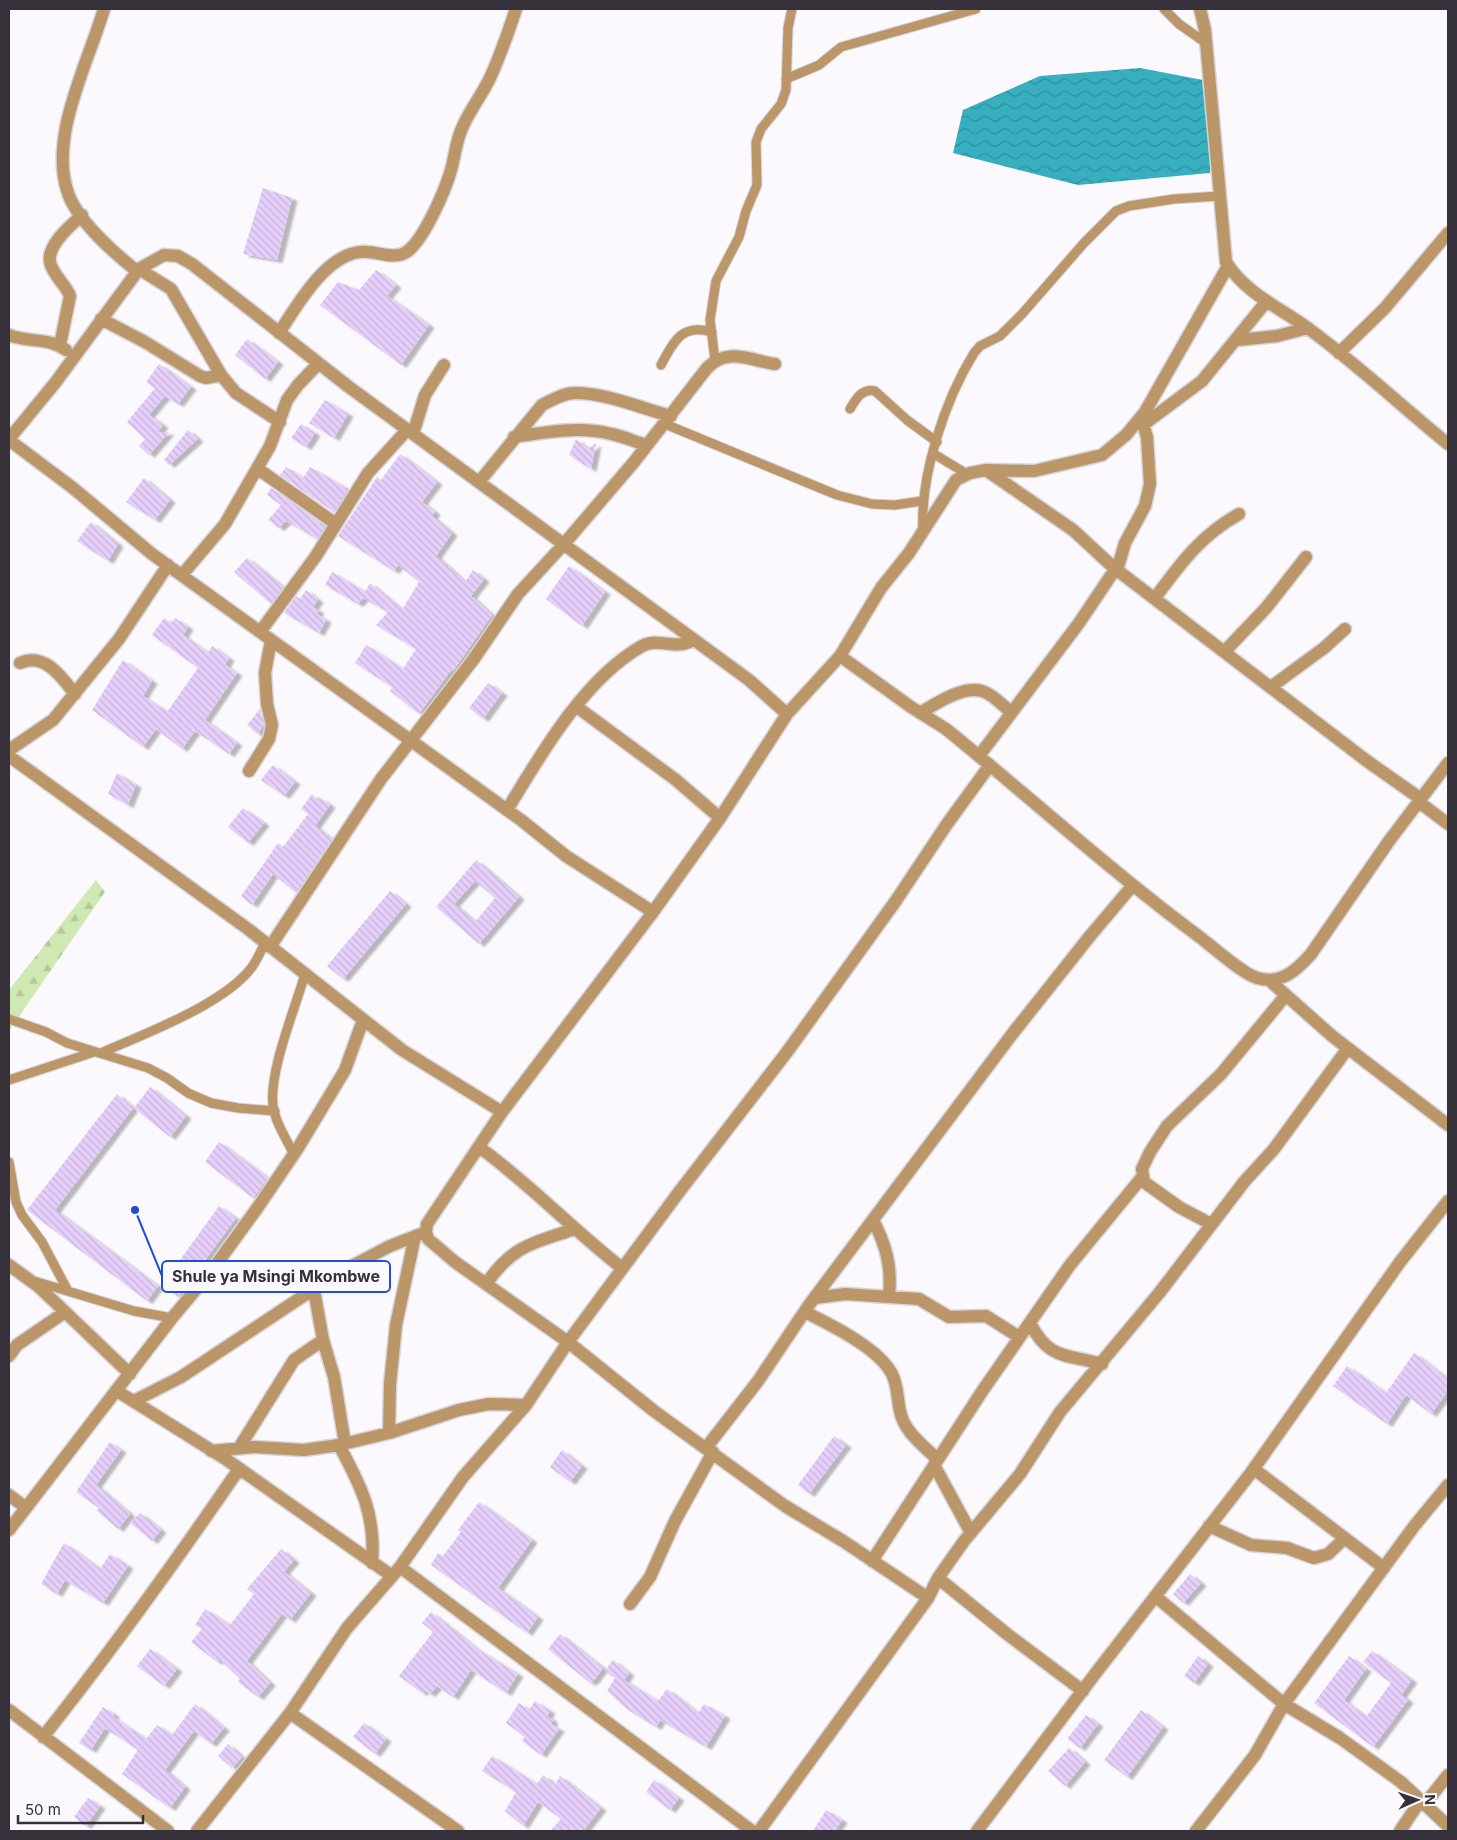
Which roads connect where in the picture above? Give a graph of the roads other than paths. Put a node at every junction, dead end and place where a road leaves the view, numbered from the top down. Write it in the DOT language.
graph roads {
  1 [pos="104,9"];
  2 [pos="516,9"];
  3 [pos="792,9"];
  4 [pos="976,9"];
  5 [pos="1164,9"];
  6 [pos="1200,9"];
  7 [pos="1206,43"];
  8 [pos="786,79"];
  9 [pos="1220,196"];
  10 [pos="82,214"];
  11 [pos="1448,233"];
  12 [pos="1228,266"];
  13 [pos="138,270"];
  14 [pos="1266,302"];
  15 [pos="101,319"];
  16 [pos="1308,328"];
  17 [pos="279,332"];
  18 [pos="712,332"];
  19 [pos="9,335"];
  20 [pos="1238,340"];
  21 [pos="60,345"];
  22 [pos="1339,353"];
  23 [pos="74,356"];
  24 [pos="715,360"];
  25 [pos="318,364"];
  26 [pos="775,364"];
  27 [pos="444,365"];
  28 [pos="662,365"];
  29 [pos="221,376"];
  30 [pos="850,409"];
  31 [pos="668,420"];
  32 [pos="1142,421"];
  33 [pos="280,422"];
  34 [pos="410,432"];
  35 [pos="514,437"];
  36 [pos="9,440"];
  37 [pos="937,442"];
  38 [pos="1448,444"];
  39 [pos="648,445"];
  40 [pos="934,454"];
  41 [pos="258,469"];
  42 [pos="986,470"];
  43 [pos="967,474"];
  44 [pos="479,482"];
  45 [pos="922,500"];
  46 [pos="1239,514"];
  47 [pos="336,524"];
  48 [pos="923,530"];
  49 [pos="564,544"];
  50 [pos="1306,557"];
  51 [pos="168,565"];
  52 [pos="1116,569"];
  53 [pos="182,575"];
  54 [pos="1155,598"];
  55 [pos="1345,628"];
  56 [pos="260,632"];
  57 [pos="271,640"];
  58 [pos="693,640"];
  59 [pos="1224,651"];
  60 [pos="840,656"];
  61 [pos="20,663"];
  62 [pos="1271,687"];
  63 [pos="75,694"];
  64 [pos="577,707"];
  65 [pos="1011,712"];
  66 [pos="920,713"];
  67 [pos="787,714"];
  68 [pos="412,742"];
  69 [pos="9,750"];
  70 [pos="9,756"];
  71 [pos="979,756"];
  72 [pos="1448,762"];
  73 [pos="990,765"];
  74 [pos="248,771"];
  75 [pos="1420,800"];
  76 [pos="507,810"];
  77 [pos="720,818"];
  78 [pos="1448,824"];
  79 [pos="1133,885"];
  80 [pos="653,912"];
  81 [pos="268,945"];
  82 [pos="305,974"];
  83 [pos="1269,980"];
  84 [pos="1286,995"];
  85 [pos="9,1019"];
  86 [pos="363,1020"];
  87 [pos="1348,1048"];
  88 [pos="98,1052"];
  89 [pos="9,1080"];
  90 [pos="275,1110"];
  91 [pos="502,1112"];
  92 [pos="1448,1125"];
  93 [pos="479,1147"];
  94 [pos="294,1155"];
  95 [pos="9,1162"];
  96 [pos="1143,1176"];
  97 [pos="1448,1202"];
  98 [pos="873,1220"];
  99 [pos="1212,1224"];
  100 [pos="575,1229"];
  101 [pos="420,1234"];
  102 [pos="9,1265"];
  103 [pos="622,1268"];
  104 [pos="26,1278"];
  105 [pos="486,1284"];
  106 [pos="314,1290"];
  107 [pos="68,1291"];
  108 [pos="889,1296"];
  109 [pos="815,1298"];
  110 [pos="65,1312"];
  111 [pos="805,1312"];
  112 [pos="172,1318"];
  113 [pos="1030,1323"];
  114 [pos="1020,1337"];
  115 [pos="323,1340"];
  116 [pos="568,1342"];
  117 [pos="9,1356"];
  118 [pos="1102,1364"];
  119 [pos="130,1374"];
  120 [pos="117,1391"];
  121 [pos="134,1401"];
  122 [pos="526,1405"];
  123 [pos="389,1433"];
  124 [pos="342,1445"];
  125 [pos="239,1448"];
  126 [pos="710,1450"];
  127 [pos="211,1451"];
  128 [pos="936,1462"];
  129 [pos="239,1469"];
  130 [pos="1254,1469"];
  131 [pos="1448,1486"];
  132 [pos="9,1495"];
  133 [pos="25,1507"];
  134 [pos="1209,1526"];
  135 [pos="9,1530"];
  136 [pos="971,1533"];
  137 [pos="1345,1538"];
  138 [pos="872,1561"];
  139 [pos="372,1563"];
  140 [pos="1384,1568"];
  141 [pos="396,1571"];
  142 [pos="938,1578"];
  143 [pos="1155,1596"];
  144 [pos="928,1598"];
  145 [pos="630,1604"];
  146 [pos="1083,1691"];
  147 [pos="1284,1704"];
  148 [pos="9,1710"];
  149 [pos="290,1713"];
  150 [pos="42,1736"];
  151 [pos="1448,1776"];
  152 [pos="1422,1803"];
  153 [pos="1448,1826"];
  154 [pos="168,1831"];
  155 [pos="197,1831"];
  156 [pos="458,1831"];
  157 [pos="752,1831"];
  158 [pos="759,1831"];
  159 [pos="977,1831"];
  160 [pos="1196,1831"];
  161 [pos="1400,1831"];
  1 -- 10 [label="street"];
  2 -- 17 [label="street"];
  3 -- 8 [label="lane"];
  4 -- 8 [label="lane"];
  5 -- 7 [label="lane"];
  6 -- 7 [label="street"];
  7 -- 9 [label="street"];
  8 -- 18 [label="lane"];
  9 -- 12 [label="street"];
  9 -- 37 [label="lane"];
  10 -- 13 [label="street"];
  10 -- 21 [label="street"];
  11 -- 22 [label="street"];
  12 -- 14 [label="street"];
  12 -- 32 [label="street"];
  13 -- 15 [label="street"];
  13 -- 17 [label="street"];
  13 -- 29 [label="street"];
  14 -- 16 [label="street"];
  14 -- 20 [label="street"];
  15 -- 23 [label="street"];
  15 -- 29 [label="street"];
  16 -- 20 [label="street"];
  16 -- 22 [label="street"];
  17 -- 25 [label="street"];
  18 -- 24 [label="lane"];
  18 -- 28 [label="lane"];
  19 -- 21 [label="street"];
  20 -- 32 [label="street"];
  21 -- 23 [label="street"];
  22 -- 38 [label="street"];
  23 -- 36 [label="street"];
  24 -- 26 [label="street"];
  24 -- 31 [label="street"];
  25 -- 33 [label="street"];
  25 -- 34 [label="street"];
  27 -- 34 [label="street"];
  29 -- 33 [label="street"];
  30 -- 37 [label="lane"];
  31 -- 35 [label="street"];
  31 -- 39 [label="street"];
  31 -- 45 [label="lane"];
  32 -- 42 [label="street"];
  32 -- 52 [label="street"];
  33 -- 41 [label="street"];
  34 -- 44 [label="street"];
  34 -- 47 [label="street"];
  35 -- 39 [label="street"];
  35 -- 44 [label="street"];
  36 -- 51 [label="street"];
  37 -- 40 [label="lane"];
  39 -- 49 [label="street"];
  40 -- 43 [label="lane"];
  40 -- 45 [label="lane"];
  41 -- 47 [label="street"];
  41 -- 53 [label="street"];
  42 -- 43 [label="street"];
  42 -- 52 [label="street"];
  43 -- 48 [label="street"];
  44 -- 49 [label="street"];
  45 -- 48 [label="lane"];
  46 -- 54 [label="street"];
  47 -- 56 [label="street"];
  48 -- 60 [label="street"];
  49 -- 58 [label="street"];
  49 -- 68 [label="street"];
  50 -- 59 [label="street"];
  51 -- 53 [label="street"];
  51 -- 63 [label="street"];
  52 -- 54 [label="street"];
  52 -- 65 [label="street"];
  53 -- 56 [label="street"];
  54 -- 59 [label="street"];
  55 -- 62 [label="street"];
  56 -- 57 [label="street"];
  57 -- 68 [label="street"];
  57 -- 74 [label="street"];
  58 -- 64 [label="street"];
  58 -- 67 [label="street"];
  59 -- 62 [label="street"];
  60 -- 66 [label="street"];
  60 -- 67 [label="street"];
  61 -- 63 [label="street"];
  62 -- 75 [label="street"];
  63 -- 69 [label="street"];
  64 -- 76 [label="street"];
  64 -- 77 [label="street"];
  65 -- 66 [label="street"];
  65 -- 71 [label="street"];
  66 -- 71 [label="street"];
  67 -- 77 [label="street"];
  68 -- 76 [label="street"];
  68 -- 81 [label="street"];
  70 -- 81 [label="street"];
  71 -- 73 [label="street"];
  72 -- 75 [label="street"];
  73 -- 79 [label="street"];
  73 -- 103 [label="street"];
  75 -- 78 [label="street"];
  75 -- 83 [label="street"];
  76 -- 80 [label="street"];
  77 -- 80 [label="street"];
  79 -- 83 [label="street"];
  79 -- 98 [label="street"];
  80 -- 91 [label="street"];
  81 -- 82 [label="street"];
  81 -- 88 [label="lane"];
  82 -- 86 [label="street"];
  82 -- 90 [label="lane"];
  83 -- 84 [label="street"];
  84 -- 87 [label="street"];
  84 -- 96 [label="street"];
  85 -- 88 [label="lane"];
  86 -- 91 [label="street"];
  86 -- 94 [label="street"];
  87 -- 92 [label="street"];
  87 -- 99 [label="street"];
  88 -- 89 [label="lane"];
  88 -- 90 [label="lane"];
  90 -- 94 [label="lane"];
  91 -- 93 [label="street"];
  93 -- 100 [label="street"];
  93 -- 101 [label="street"];
  94 -- 112 [label="street"];
  95 -- 107 [label="lane"];
  96 -- 99 [label="street"];
  96 -- 113 [label="street"];
  97 -- 130 [label="street"];
  98 -- 108 [label="street"];
  98 -- 109 [label="street"];
  99 -- 118 [label="street"];
  100 -- 103 [label="street"];
  100 -- 105 [label="street"];
  101 -- 105 [label="street"];
  101 -- 106 [label="street"];
  101 -- 123 [label="street"];
  102 -- 104 [label="street"];
  103 -- 116 [label="street"];
  104 -- 107 [label="lane"];
  104 -- 110 [label="street"];
  105 -- 116 [label="street"];
  106 -- 115 [label="street"];
  106 -- 121 [label="street"];
  107 -- 112 [label="lane"];
  108 -- 109 [label="street"];
  108 -- 114 [label="street"];
  109 -- 111 [label="street"];
  110 -- 117 [label="street"];
  110 -- 119 [label="street"];
  111 -- 126 [label="street"];
  111 -- 128 [label="street"];
  112 -- 119 [label="street"];
  113 -- 114 [label="street"];
  113 -- 118 [label="street"];
  114 -- 128 [label="street"];
  115 -- 124 [label="street"];
  115 -- 125 [label="street"];
  116 -- 122 [label="street"];
  116 -- 126 [label="street"];
  118 -- 136 [label="street"];
  119 -- 120 [label="street"];
  120 -- 121 [label="street"];
  120 -- 133 [label="street"];
  121 -- 127 [label="street"];
  122 -- 123 [label="street"];
  122 -- 141 [label="street"];
  123 -- 124 [label="street"];
  124 -- 125 [label="street"];
  124 -- 139 [label="street"];
  125 -- 127 [label="street"];
  126 -- 138 [label="street"];
  126 -- 145 [label="street"];
  127 -- 129 [label="street"];
  128 -- 136 [label="street"];
  128 -- 138 [label="street"];
  129 -- 139 [label="street"];
  129 -- 150 [label="street"];
  130 -- 134 [label="street"];
  130 -- 137 [label="street"];
  131 -- 140 [label="street"];
  132 -- 133 [label="street"];
  133 -- 135 [label="street"];
  134 -- 137 [label="street"];
  134 -- 143 [label="street"];
  136 -- 142 [label="street"];
  137 -- 140 [label="street"];
  138 -- 144 [label="street"];
  139 -- 141 [label="street"];
  140 -- 147 [label="street"];
  141 -- 149 [label="street"];
  141 -- 157 [label="street"];
  142 -- 144 [label="street"];
  142 -- 146 [label="street"];
  143 -- 146 [label="street"];
  143 -- 147 [label="street"];
  144 -- 158 [label="street"];
  146 -- 159 [label="street"];
  147 -- 152 [label="street"];
  147 -- 160 [label="street"];
  148 -- 150 [label="street"];
  149 -- 155 [label="street"];
  149 -- 156 [label="street"];
  150 -- 154 [label="street"];
  151 -- 152 [label="street"];
  152 -- 153 [label="street"];
  152 -- 161 [label="street"];
}
